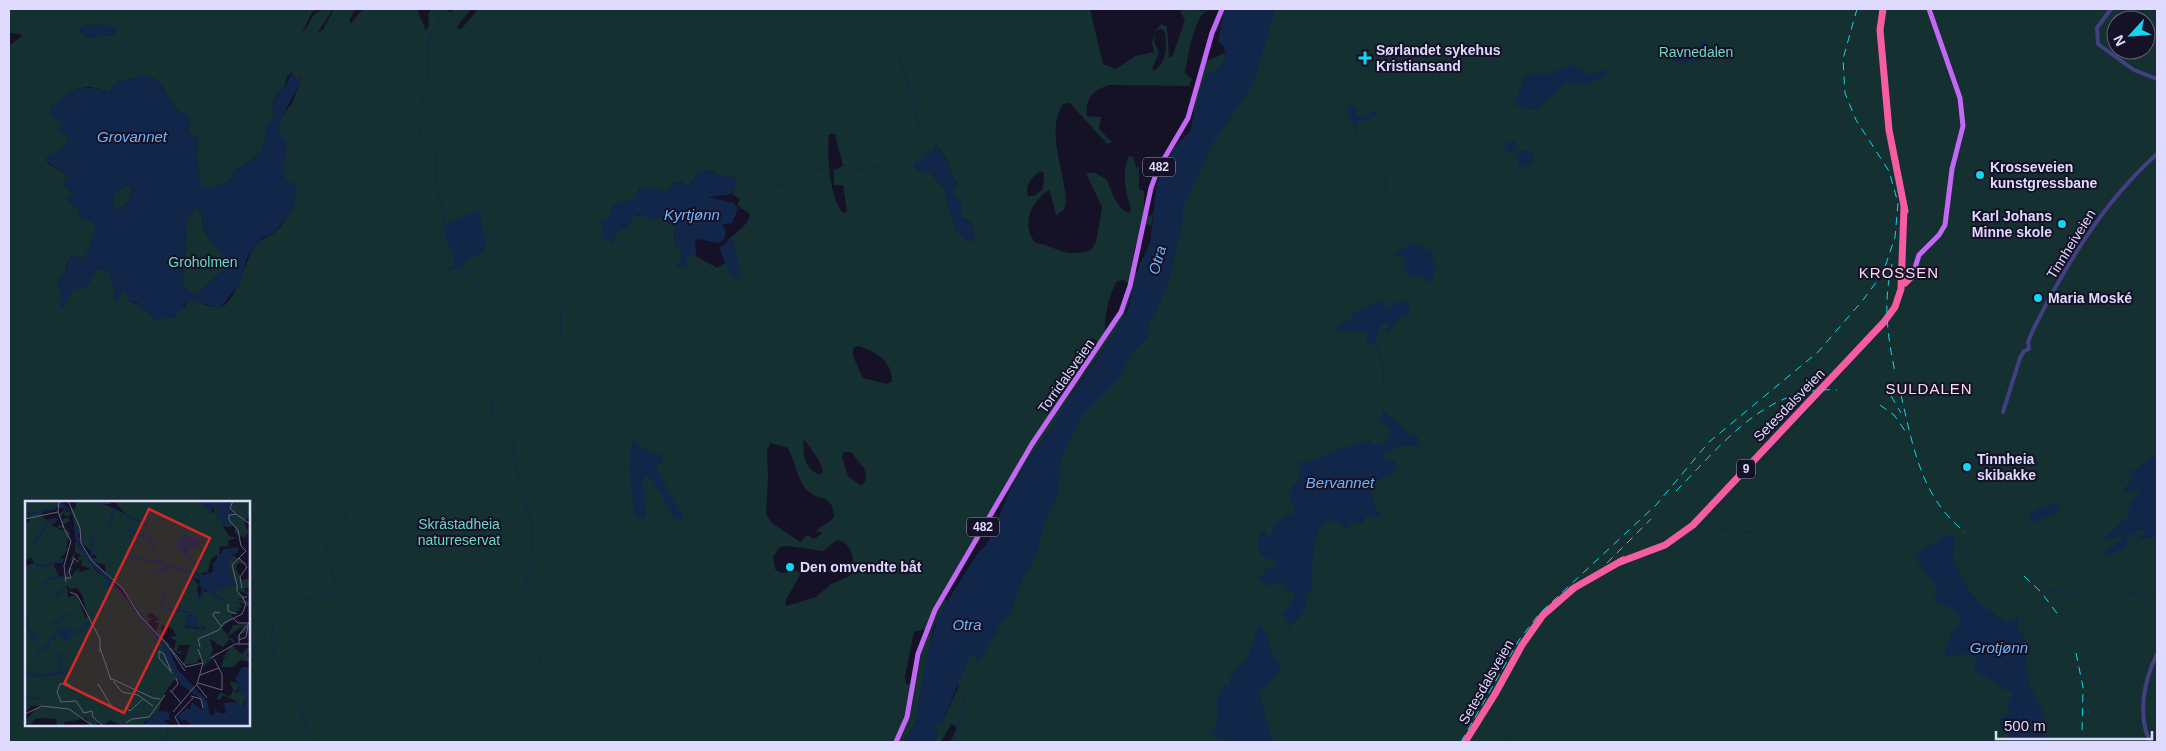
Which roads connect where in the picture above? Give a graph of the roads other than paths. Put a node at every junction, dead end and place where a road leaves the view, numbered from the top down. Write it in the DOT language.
graph roads {
  1 [pos="1222,9"];
  2 [pos="1883,9"];
  3 [pos="1929,9"];
  4 [pos="2111,9"];
  5 [pos="2157,79"];
  6 [pos="2157,154"];
  7 [pos="1920,254"];
  8 [pos="1904,272"];
  9 [pos="1914,274"];
  10 [pos="1904,283"];
  11 [pos="1884,322"];
  12 [pos="2003,412"];
  13 [pos="2157,654"];
  14 [pos="896,742"];
  15 [pos="1465,742"];
  16 [pos="2150,742"];
  1 -- 14 [label="main road, Torridalsveien / 482"];
  2 -- 8 [label="highway, Setesdalsveien / 9"];
  3 -- 7 [label="main road"];
  4 -- 5 [label="street"];
  6 -- 12 [label="street, Tinnheiveien"];
  7 -- 8 [label="main road"];
  7 -- 9 [label="main road"];
  8 -- 9 [label="main road"];
  8 -- 10 [label="highway, Setesdalsveien / 9"];
  8 -- 11 [label="highway, Setesdalsveien / 9"];
  9 -- 10 [label="highway"];
  10 -- 11 [label="highway, Setesdalsveien / 9"];
  11 -- 15 [label="highway, Setesdalsveien / 9"];
  13 -- 16 [label="street"];
}
